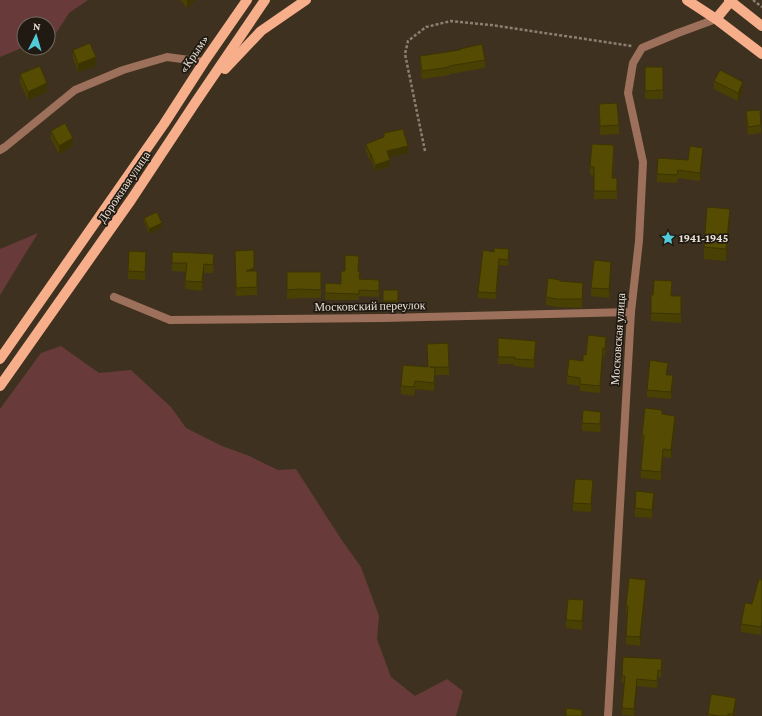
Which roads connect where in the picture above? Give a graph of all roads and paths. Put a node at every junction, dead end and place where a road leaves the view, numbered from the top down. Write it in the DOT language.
graph roads {
  1 [pos="247,0"];
  2 [pos="265,0"];
  3 [pos="306,0"];
  4 [pos="687,0"];
  5 [pos="753,0"];
  6 [pos="729,1"];
  7 [pos="762,7"];
  8 [pos="716,19"];
  9 [pos="762,26"];
  10 [pos="642,48"];
  11 [pos="762,54"];
  12 [pos="204,62"];
  13 [pos="195,103"];
  14 [pos="164,124"];
  15 [pos="0,150"];
  16 [pos="425,151"];
  17 [pos="114,297"];
  18 [pos="631,312"];
  19 [pos="0,359"];
  20 [pos="0,386"];
  21 [pos="608,716"];
  1 -- 12 [label="main road, «Крым»"];
  2 -- 13 [label="main road, Дорожная улица"];
  3 -- 13 [label="main road"];
  4 -- 8 [label="main road"];
  5 -- 7 [label="path"];
  6 -- 8 [label="main road"];
  6 -- 9 [label="main road"];
  8 -- 10 [label="street"];
  8 -- 11 [label="main road"];
  10 -- 16 [label="path"];
  10 -- 18 [label="street, Московская улица"];
  12 -- 14 [label="main road, «Крым»"];
  12 -- 15 [label="street"];
  13 -- 20 [label="main road, Дорожная улица"];
  14 -- 19 [label="main road, Дорожная улица"];
  17 -- 18 [label="street, Московский переулок"];
  18 -- 21 [label="street, Московская улица"];
}
